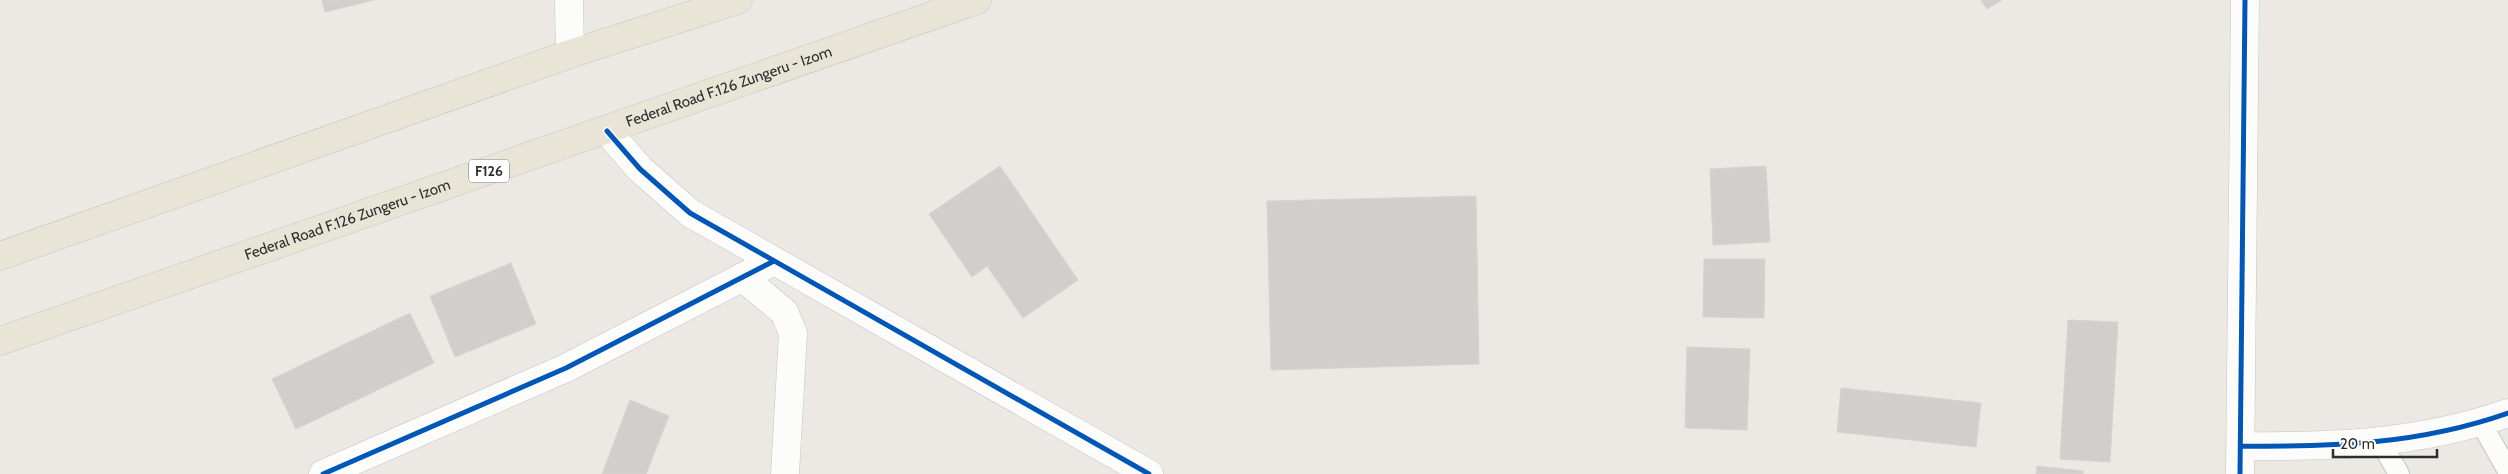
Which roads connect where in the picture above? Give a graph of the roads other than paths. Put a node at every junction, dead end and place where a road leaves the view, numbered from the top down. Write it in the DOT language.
graph roads {
  1 [pos="569,0"];
  2 [pos="738,0"];
  3 [pos="977,0"];
  4 [pos="2245,0"];
  5 [pos="570,54"];
  6 [pos="607,131"];
  7 [pos="0,256"];
  8 [pos="774,260"];
  9 [pos="742,277"];
  10 [pos="0,341"];
  11 [pos="2508,413"];
  12 [pos="2481,423"];
  13 [pos="2380,441"];
  14 [pos="2241,446"];
  15 [pos="2508,471"];
  16 [pos="323,474"];
  17 [pos="785,474"];
  18 [pos="1149,474"];
  19 [pos="2240,474"];
  20 [pos="2399,474"];
  1 -- 5 [label="street"];
  2 -- 5 [label="main road"];
  3 -- 6 [label="main road, Federal Road F.126 Zungeru - Izom / F126"];
  4 -- 14 [label="street"];
  5 -- 7 [label="main road"];
  6 -- 8 [label="street"];
  6 -- 10 [label="main road, Federal Road F.126 Zungeru - Izom / F126"];
  8 -- 9 [label="street"];
  8 -- 18 [label="street"];
  9 -- 16 [label="street"];
  9 -- 17 [label="street"];
  11 -- 12 [label="street"];
  12 -- 13 [label="street"];
  12 -- 15 [label="lane"];
  13 -- 14 [label="street"];
  13 -- 20 [label="lane"];
  14 -- 19 [label="street"];
}
